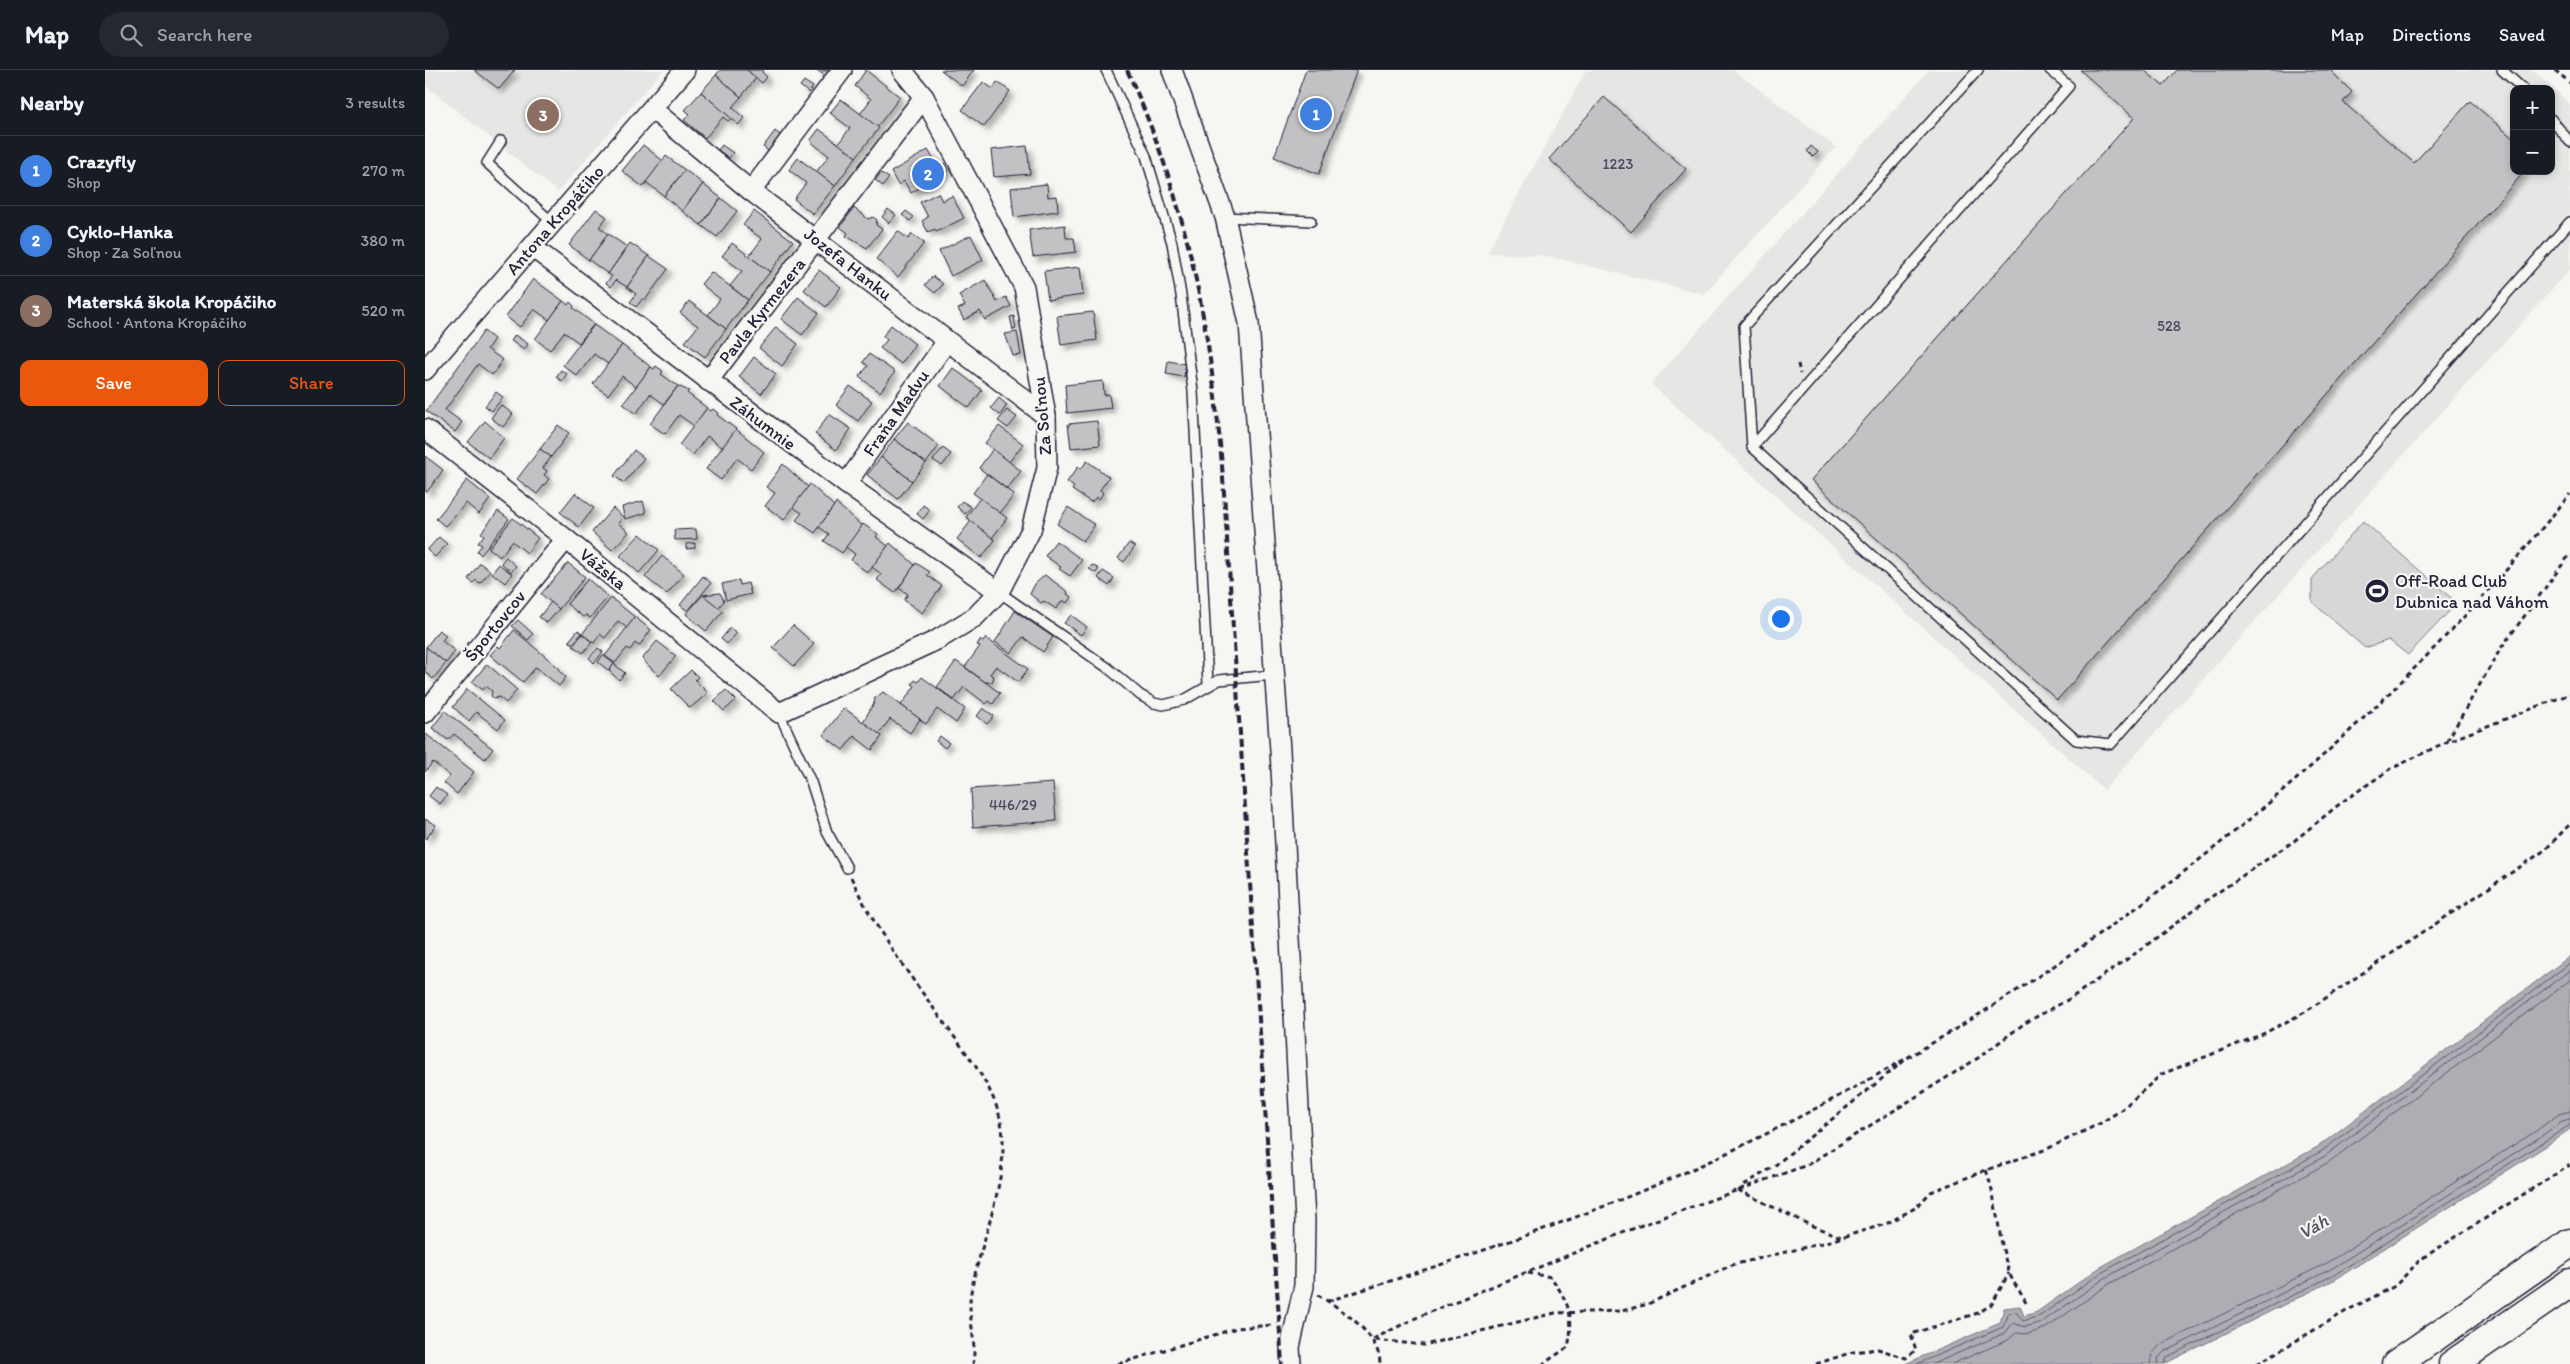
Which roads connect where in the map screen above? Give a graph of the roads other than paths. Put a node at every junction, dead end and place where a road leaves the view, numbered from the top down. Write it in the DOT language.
graph roads {
  1 [pos="685,70"];
  2 [pos="842,70"];
  3 [pos="902,70"];
  4 [pos="1106,70"];
  5 [pos="1172,70"];
  6 [pos="1978,70"];
  7 [pos="2051,70"];
  8 [pos="2502,70"];
  9 [pos="2519,85"];
  10 [pos="924,97"];
  11 [pos="652,108"];
  12 [pos="2555,124"];
  13 [pos="501,141"];
  14 [pos="2570,142"];
  15 [pos="751,191"];
  16 [pos="1225,217"];
  17 [pos="1311,221"];
  18 [pos="2570,222"];
  19 [pos="553,223"];
  20 [pos="817,239"];
  21 [pos="532,247"];
  22 [pos="947,341"];
  23 [pos="425,370"];
  24 [pos="708,382"];
  25 [pos="1046,416"];
  26 [pos="425,429"];
  27 [pos="1752,447"];
  28 [pos="846,484"];
  29 [pos="566,539"];
  30 [pos="999,592"];
  31 [pos="1273,675"];
  32 [pos="1208,684"];
  33 [pos="779,713"];
  34 [pos="425,714"];
  35 [pos="847,868"];
  36 [pos="2570,1243"];
  37 [pos="2570,1283"];
  38 [pos="1291,1355"];
  39 [pos="2396,1364"];
  40 [pos="2453,1364"];
  1 -- 11 [label="street, Antona Kropáčiho"];
  2 -- 15 [label="street"];
  3 -- 10 [label="street, Za Soľnou"];
  4 -- 32 [label="lane"];
  5 -- 16 [label="street"];
  6 -- 27 [label="lane"];
  7 -- 27 [label="lane"];
  8 -- 9 [label="lane"];
  10 -- 20 [label="street, Pavla Kyrmezera"];
  10 -- 25 [label="street, Za Soľnou"];
  11 -- 15 [label="street, Jozefa Hanku"];
  11 -- 19 [label="street, Antona Kropáčiho"];
  12 -- 14 [label="lane"];
  13 -- 19 [label="lane"];
  15 -- 20 [label="street, Jozefa Hanku"];
  16 -- 17 [label="lane"];
  16 -- 31 [label="street"];
  18 -- 27 [label="lane"];
  19 -- 21 [label="street, Antona Kropáčiho"];
  20 -- 22 [label="street, Jozefa Hanku"];
  20 -- 24 [label="street, Pavla Kyrmezera"];
  21 -- 23 [label="street, Antona Kropáčiho"];
  21 -- 24 [label="street, Záhumnie"];
  22 -- 25 [label="street, Jozefa Hanku"];
  22 -- 28 [label="street, Fraňa Madvu"];
  24 -- 28 [label="street, Záhumnie"];
  25 -- 30 [label="street, Za Soľnou"];
  26 -- 29 [label="street, Vážska"];
  28 -- 30 [label="street, Záhumnie"];
  29 -- 33 [label="street, Vážska"];
  29 -- 34 [label="street, Športovcov"];
  30 -- 32 [label="lane"];
  30 -- 33 [label="street, Za Soľnou"];
  31 -- 32 [label="lane"];
  31 -- 38 [label="street"];
  33 -- 35 [label="lane"];
  36 -- 39 [label="highway"];
  37 -- 40 [label="highway"];
}
